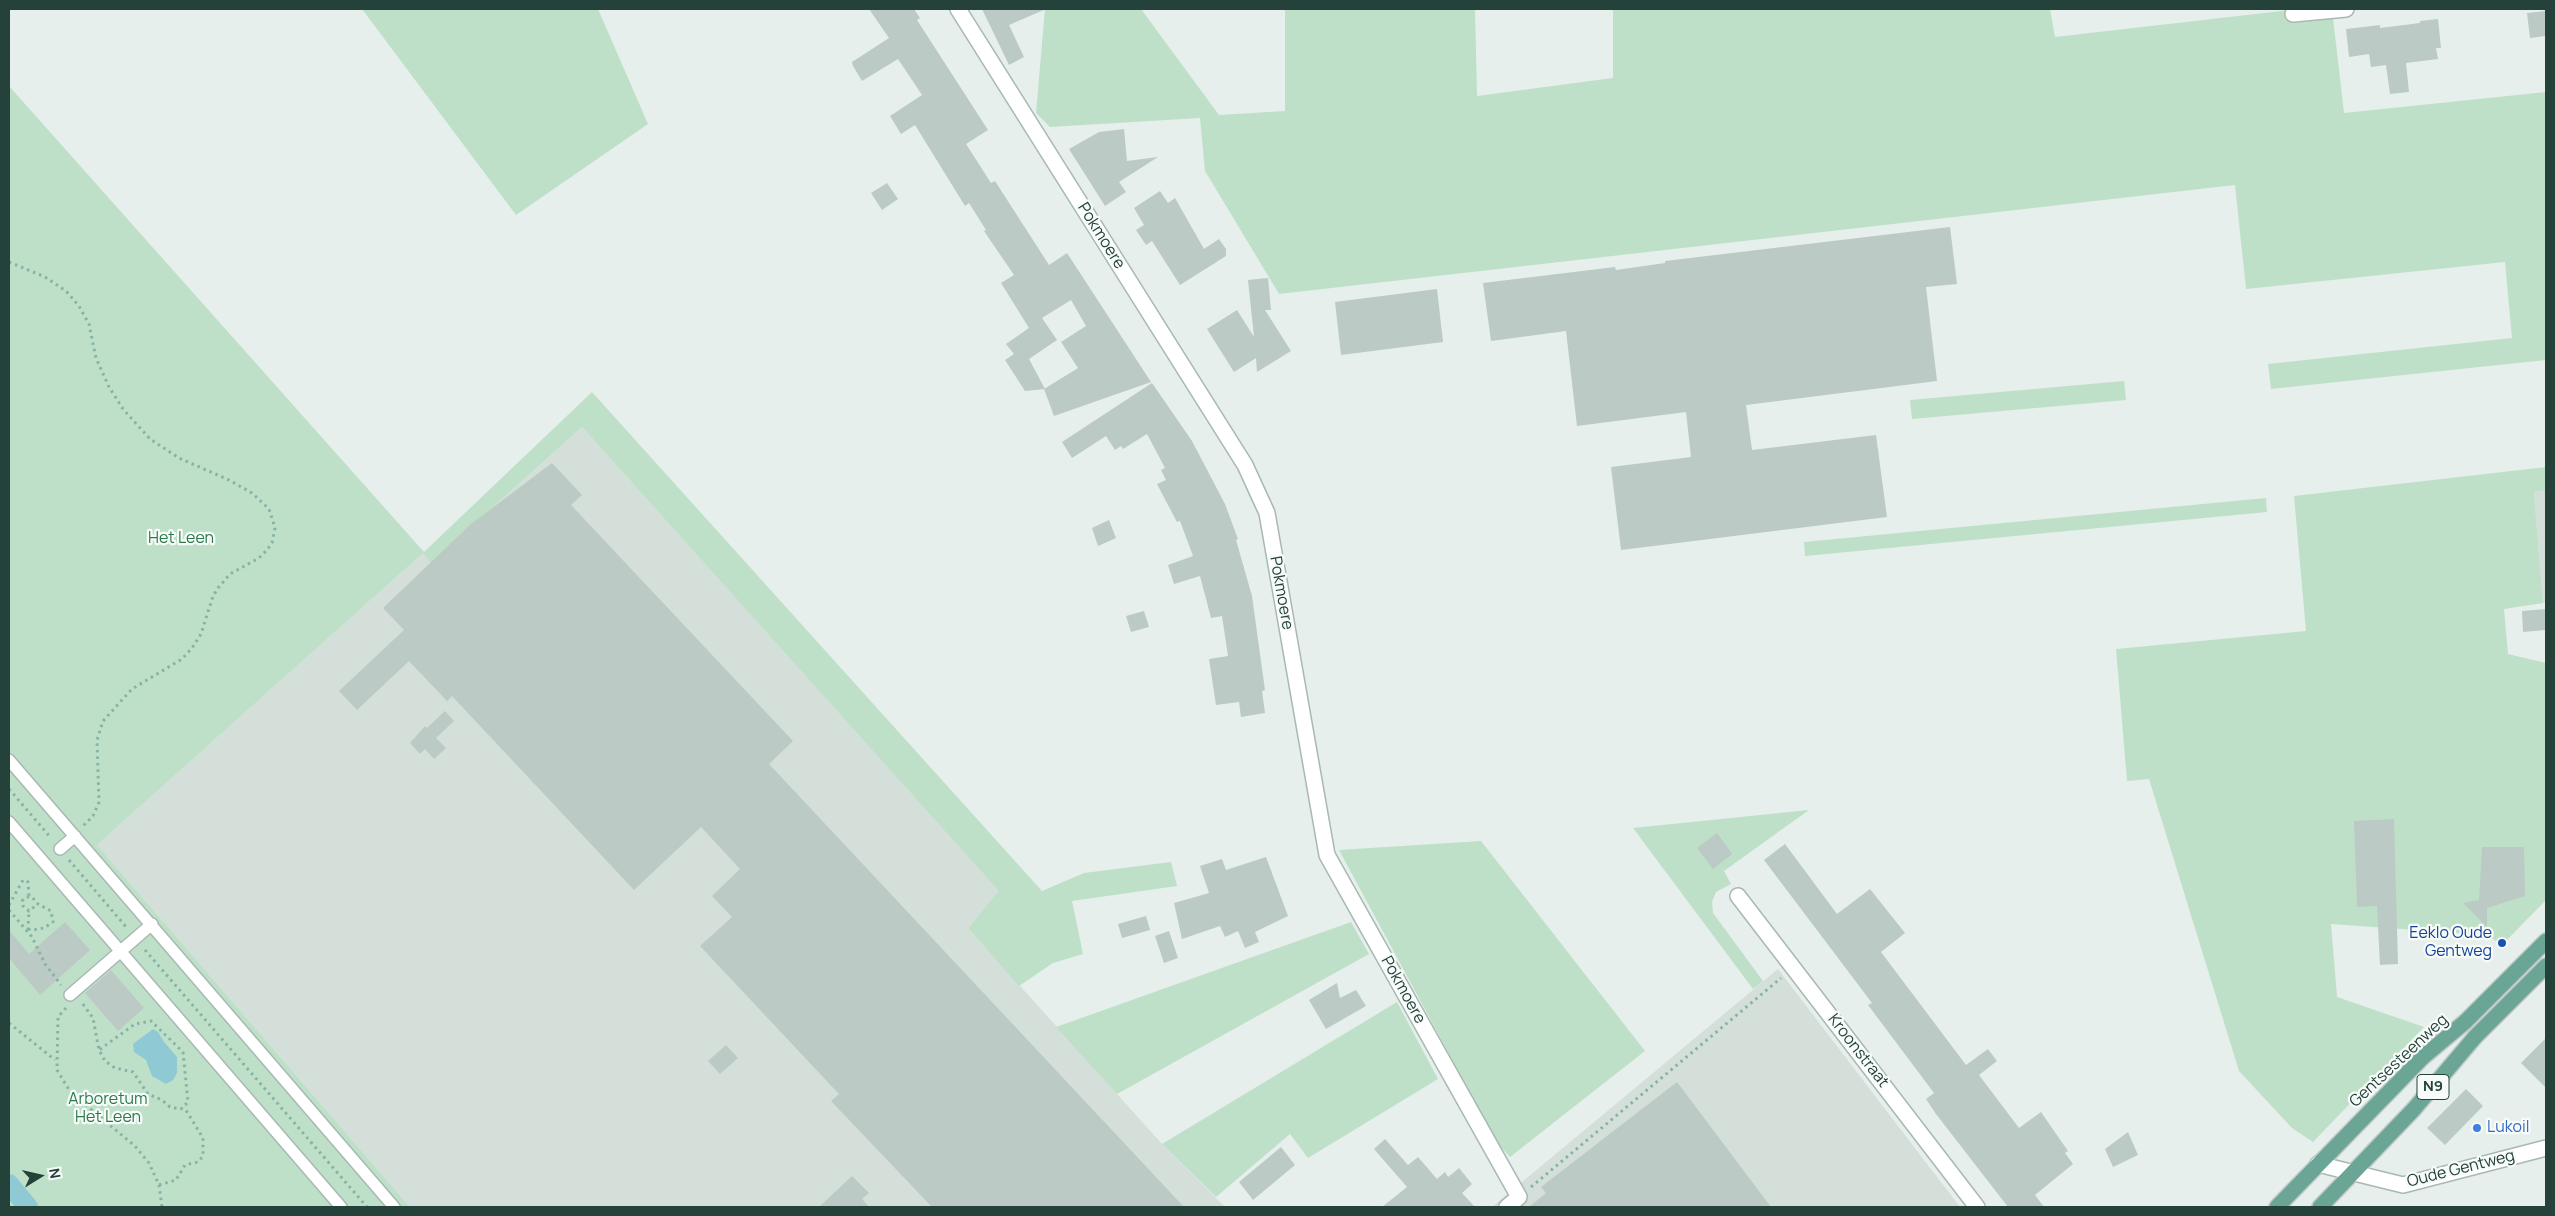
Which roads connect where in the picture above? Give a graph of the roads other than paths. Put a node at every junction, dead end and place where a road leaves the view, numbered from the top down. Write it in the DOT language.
graph roads {
  1 [pos="958,9"];
  2 [pos="2346,9"];
  3 [pos="2293,14"];
  4 [pos="9,760"];
  5 [pos="9,822"];
  6 [pos="75,836"];
  7 [pos="60,849"];
  8 [pos="1738,896"];
  9 [pos="152,924"];
  10 [pos="2546,941"];
  11 [pos="120,952"];
  12 [pos="2546,966"];
  13 [pos="70,995"];
  14 [pos="2546,1148"];
  15 [pos="2318,1164"];
  16 [pos="2355,1173"];
  17 [pos="340,1207"];
  18 [pos="394,1207"];
  19 [pos="1507,1207"];
  20 [pos="1977,1207"];
  21 [pos="2277,1207"];
  22 [pos="2320,1207"];
  1 -- 19 [label="street, Pokmoere"];
  2 -- 3 [label="street"];
  4 -- 6 [label="lane"];
  5 -- 11 [label="lane"];
  6 -- 7 [label="lane"];
  6 -- 9 [label="lane"];
  8 -- 20 [label="street, Kroonstraat"];
  9 -- 11 [label="lane"];
  9 -- 18 [label="lane"];
  10 -- 15 [label="main road, Gentsesteenweg / N9"];
  11 -- 13 [label="lane"];
  11 -- 17 [label="lane"];
  12 -- 16 [label="main road, N9"];
  14 -- 16 [label="street, Oude Gentweg"];
  15 -- 16 [label="street, Oude Gentweg"];
  15 -- 21 [label="main road, Gentsesteenweg / N9"];
  16 -- 22 [label="main road, N9"];
}
